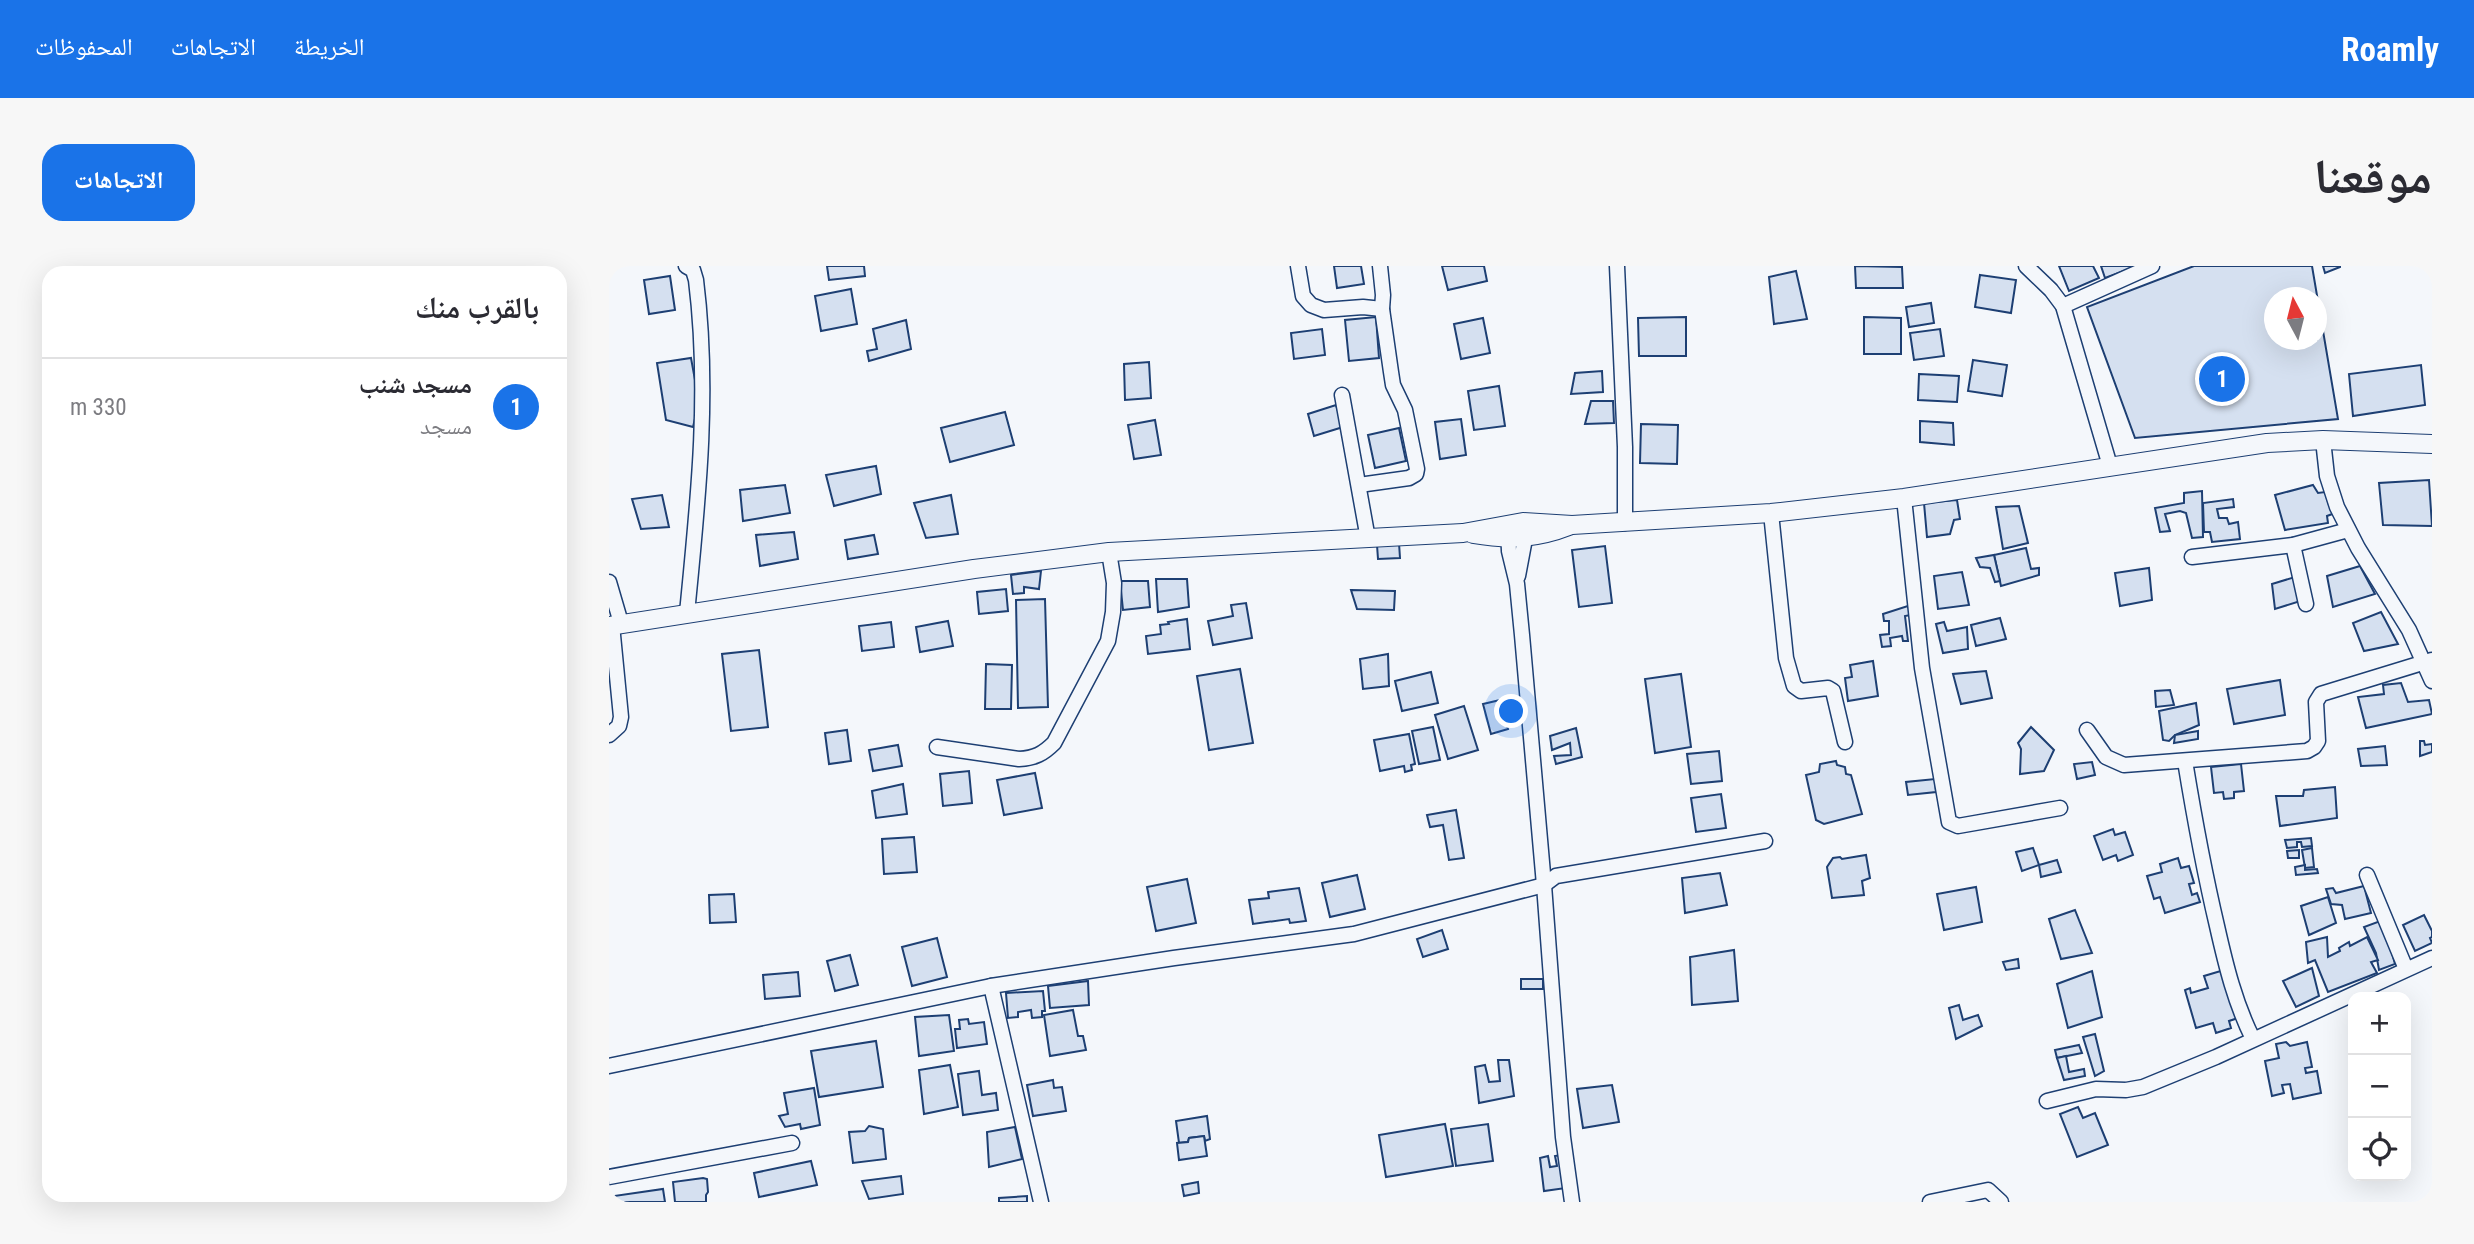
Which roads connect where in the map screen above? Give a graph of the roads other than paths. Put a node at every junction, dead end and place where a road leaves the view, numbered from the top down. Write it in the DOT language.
graph roads {
  1 [pos="1298,266"];
  2 [pos="1380,266"];
  3 [pos="1617,266"];
  4 [pos="2026,266"];
  5 [pos="2152,266"];
  6 [pos="695,267"];
  7 [pos="2063,306"];
  8 [pos="1382,309"];
  9 [pos="1342,395"];
  10 [pos="2323,440"];
  11 [pos="2432,444"];
  12 [pos="2110,466"];
  13 [pos="1359,485"];
  14 [pos="1903,498"];
  15 [pos="1771,513"];
  16 [pos="1625,523"];
  17 [pos="2348,530"];
  18 [pos="1515,531"];
  19 [pos="1368,539"];
  20 [pos="2293,545"];
  21 [pos="1109,552"];
  22 [pos="2192,557"];
  23 [pos="609,582"];
  24 [pos="2306,604"];
  25 [pos="687,613"];
  26 [pos="614,625"];
  27 [pos="2428,661"];
  28 [pos="2432,681"];
  29 [pos="2087,730"];
  30 [pos="609,735"];
  31 [pos="1845,742"];
  32 [pos="937,747"];
  33 [pos="2185,761"];
  34 [pos="2060,807"];
  35 [pos="1765,841"];
  36 [pos="2367,875"];
  37 [pos="1544,885"];
  38 [pos="2432,958"];
  39 [pos="2406,970"];
  40 [pos="991,986"];
  41 [pos="2253,1040"];
  42 [pos="609,1066"];
  43 [pos="2047,1101"];
  44 [pos="792,1143"];
  45 [pos="609,1177"];
  46 [pos="1041,1202"];
  47 [pos="1572,1202"];
  48 [pos="1930,1202"];
  49 [pos="2001,1202"];
  1 -- 8 [label="street"];
  2 -- 8 [label="street"];
  3 -- 16 [label="street"];
  4 -- 7 [label="street"];
  5 -- 7 [label="street"];
  6 -- 25 [label="street"];
  7 -- 12 [label="street"];
  8 -- 13 [label="street"];
  9 -- 13 [label="street"];
  10 -- 11 [label="street"];
  10 -- 12 [label="street"];
  10 -- 17 [label="street"];
  12 -- 14 [label="street"];
  13 -- 19 [label="street"];
  14 -- 15 [label="street"];
  14 -- 34 [label="street"];
  15 -- 16 [label="street"];
  15 -- 31 [label="street"];
  16 -- 18 [label="street"];
  17 -- 20 [label="street"];
  17 -- 27 [label="street"];
  18 -- 19 [label="street"];
  18 -- 37 [label="street"];
  19 -- 21 [label="street"];
  20 -- 22 [label="street"];
  20 -- 24 [label="street"];
  21 -- 25 [label="street"];
  21 -- 32 [label="street"];
  23 -- 26 [label="street"];
  25 -- 26 [label="street"];
  26 -- 30 [label="street"];
  27 -- 28 [label="street"];
  27 -- 33 [label="street"];
  29 -- 33 [label="street"];
  33 -- 41 [label="street"];
  35 -- 37 [label="street"];
  36 -- 39 [label="street"];
  37 -- 40 [label="street"];
  37 -- 47 [label="street"];
  38 -- 39 [label="street"];
  39 -- 41 [label="street"];
  40 -- 42 [label="street"];
  40 -- 46 [label="street"];
  41 -- 43 [label="street"];
  44 -- 45 [label="street"];
  48 -- 49 [label="street"];
}
